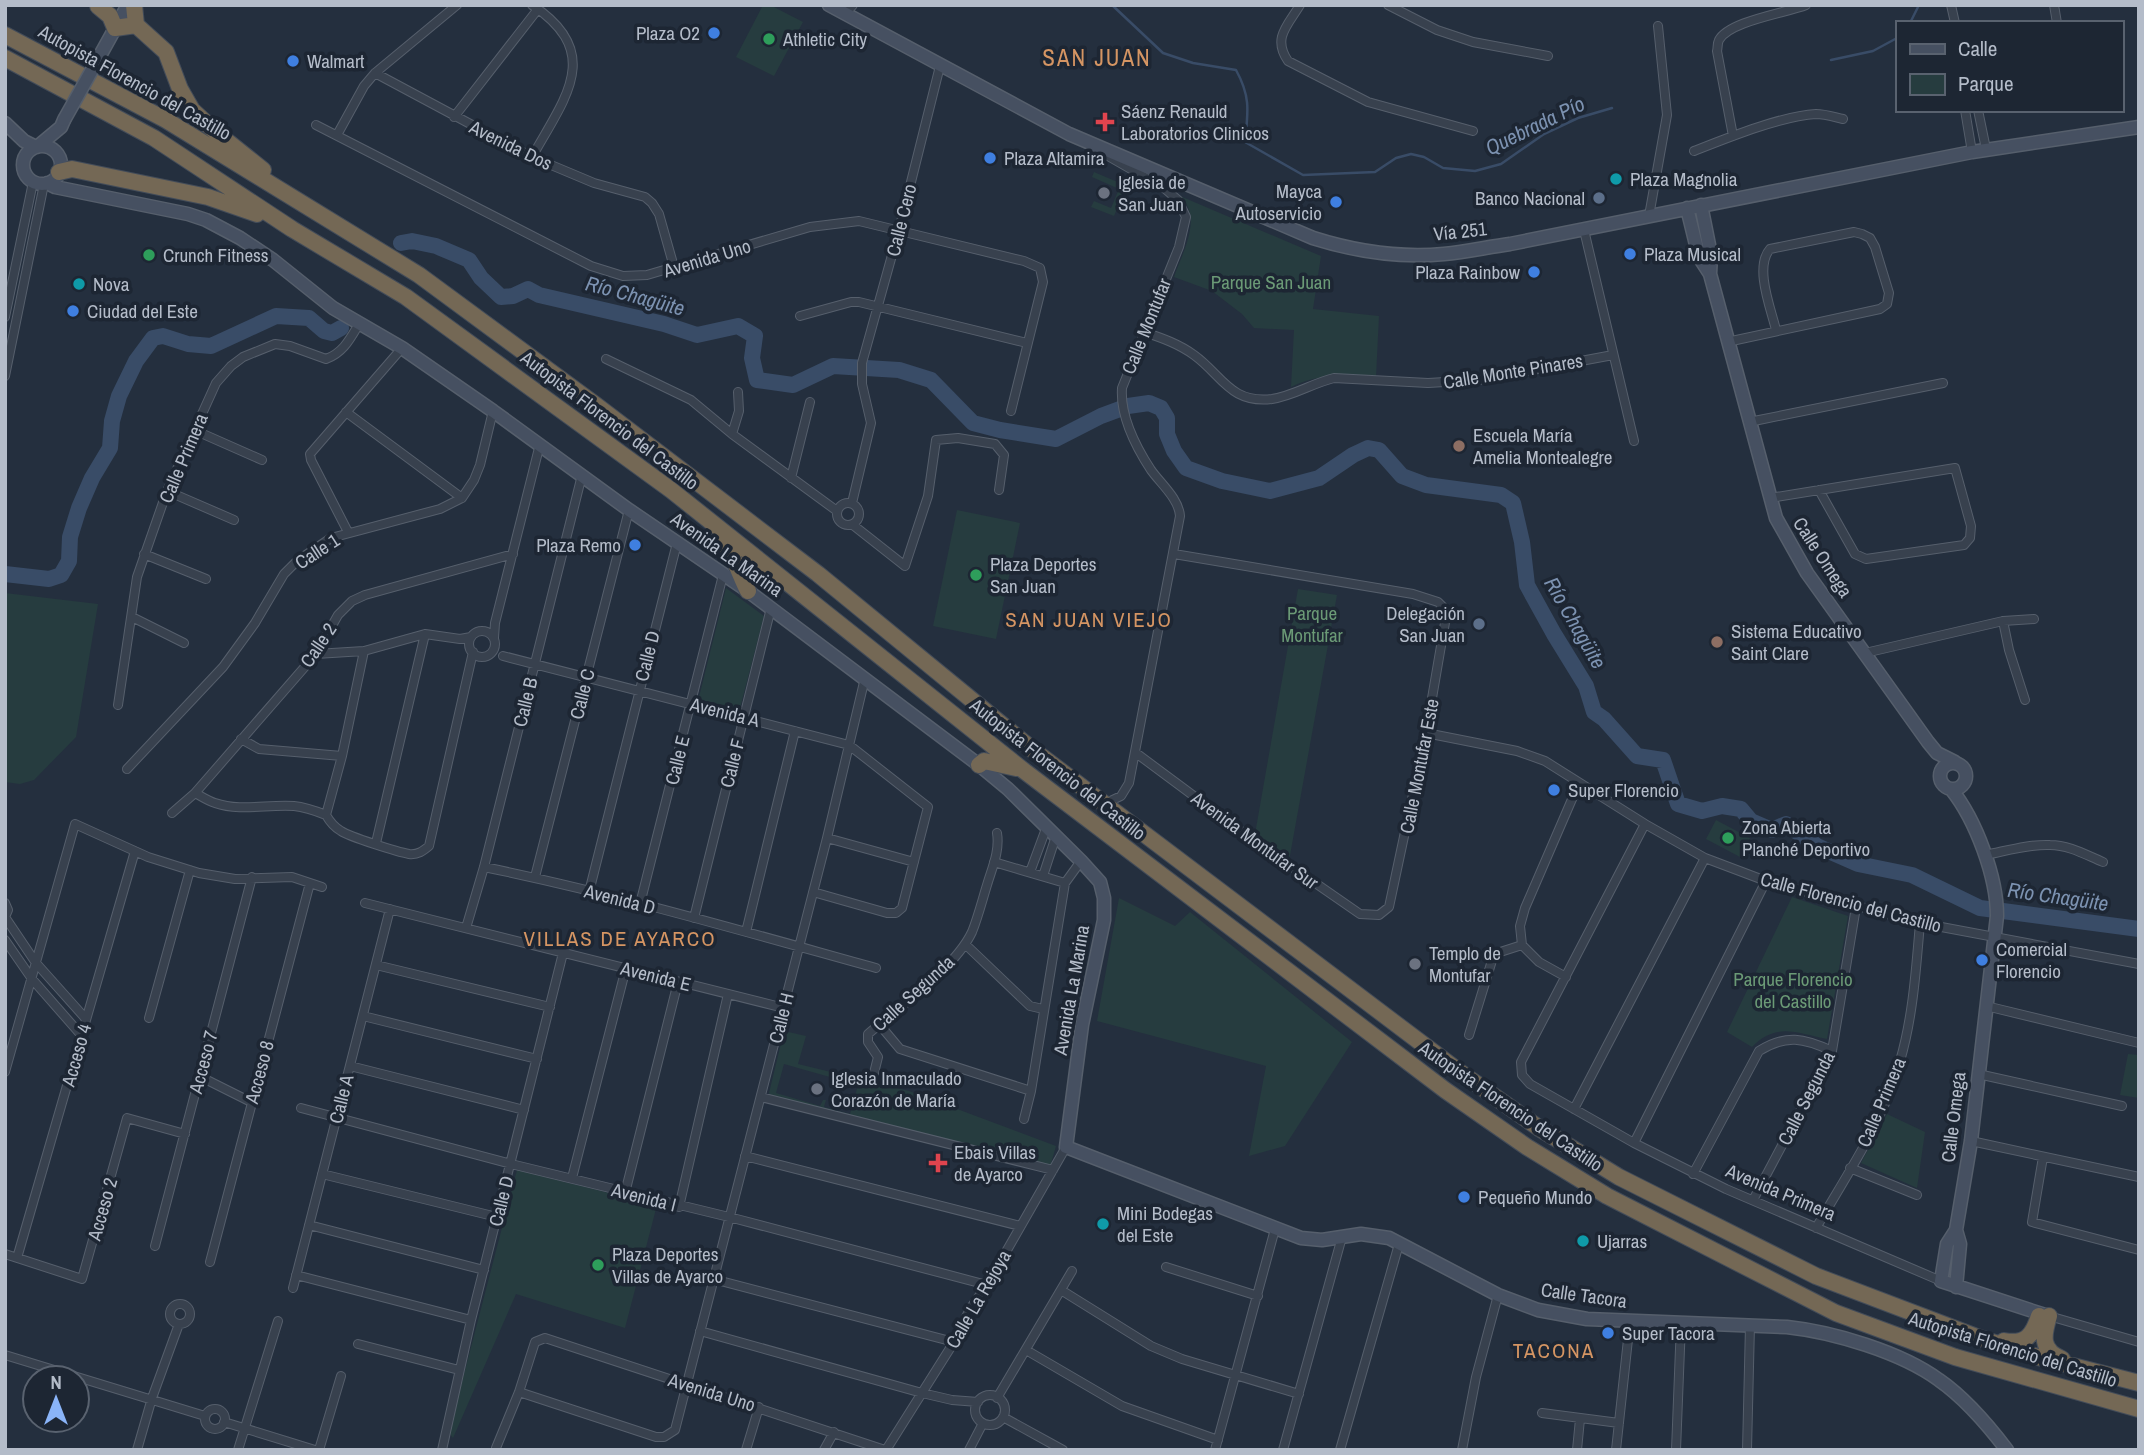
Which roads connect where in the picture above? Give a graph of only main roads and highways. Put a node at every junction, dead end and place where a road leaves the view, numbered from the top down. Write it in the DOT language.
graph roads {
  1 [pos="116,5"];
  2 [pos="134,5"];
  3 [pos="97,6"];
  4 [pos="136,25"];
  5 [pos="5,34"];
  6 [pos="5,58"];
  7 [pos="50,176"];
  8 [pos="293,198"];
  9 [pos="292,229"];
  10 [pos="671,490"];
  11 [pos="748,591"];
  12 [pos="979,765"];
  13 [pos="1023,770"];
  14 [pos="1974,1336"];
  15 [pos="2107,1375"];
  16 [pos="2139,1383"];
  17 [pos="2139,1409"];
  1 -- 3 [label="highway"];
  2 -- 4 [label="highway"];
  3 -- 4 [label="highway"];
  4 -- 8 [label="highway"];
  5 -- 8 [label="highway, Autopista Florencio del Castillo"];
  6 -- 9 [label="highway, Autopista Florencio del Castillo"];
  7 -- 9 [label="highway"];
  8 -- 14 [label="highway, Autopista Florencio del Castillo"];
  9 -- 10 [label="highway, Autopista Florencio del Castillo"];
  10 -- 11 [label="highway"];
  10 -- 13 [label="highway, Autopista Florencio del Castillo"];
  12 -- 13 [label="highway"];
  13 -- 17 [label="highway, Autopista Florencio del Castillo"];
  14 -- 15 [label="highway, Autopista Florencio del Castillo"];
  14 -- 15 [label="highway"];
  15 -- 16 [label="highway, Autopista Florencio del Castillo"];
}
